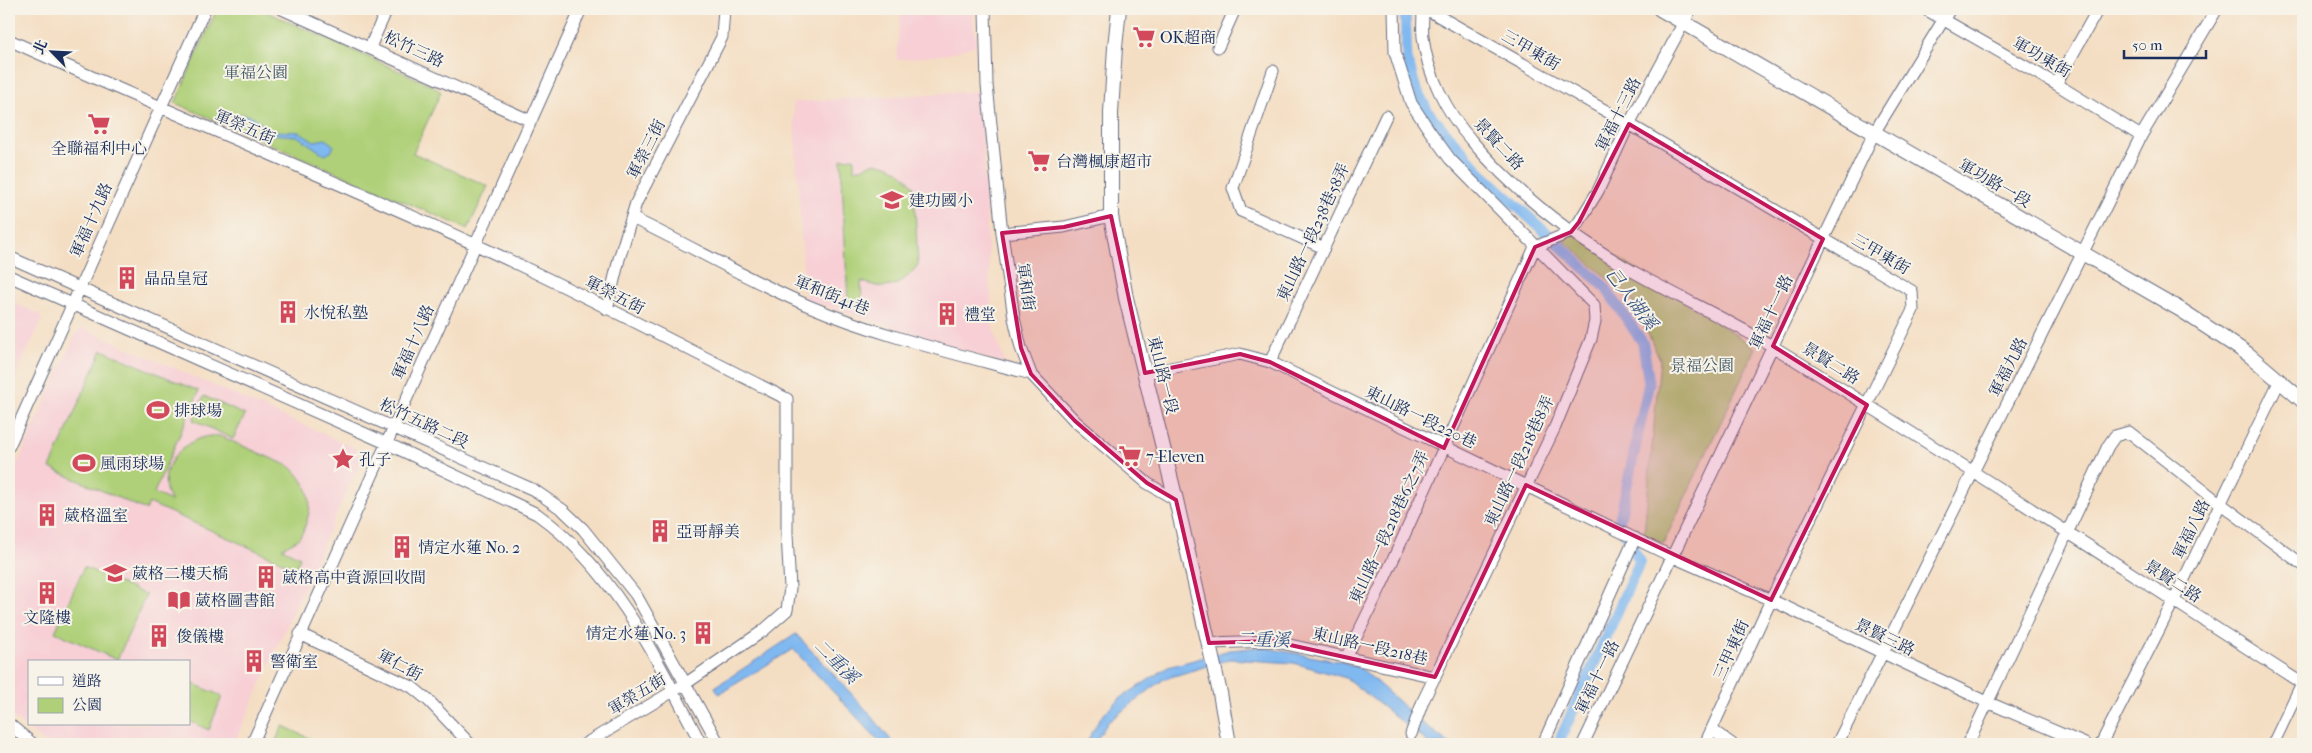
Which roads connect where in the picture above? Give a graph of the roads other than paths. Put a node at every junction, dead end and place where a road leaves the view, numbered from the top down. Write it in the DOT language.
graph roads {
  1 [pos="205,9"];
  2 [pos="282,9"];
  3 [pos="387,9"];
  4 [pos="581,9"];
  5 [pos="724,9"];
  6 [pos="985,9"];
  7 [pos="1119,9"];
  8 [pos="1235,9"];
  9 [pos="1394,9"];
  10 [pos="1424,9"];
  11 [pos="1660,9"];
  12 [pos="1691,9"];
  13 [pos="1925,9"];
  14 [pos="2098,9"];
  15 [pos="2217,9"];
  16 [pos="1947,14"];
  17 [pos="1684,23"];
  18 [pos="9,40"];
  19 [pos="370,47"];
  20 [pos="1218,47"];
  21 [pos="1273,71"];
  22 [pos="2056,84"];
  23 [pos="160,108"];
  24 [pos="1386,116"];
  25 [pos="531,121"];
  26 [pos="1630,124"];
  27 [pos="1874,133"];
  28 [pos="2141,136"];
  29 [pos="1112,216"];
  30 [pos="632,218"];
  31 [pos="1570,232"];
  32 [pos="1002,233"];
  33 [pos="1823,239"];
  34 [pos="474,244"];
  35 [pos="1536,247"];
  36 [pos="1324,248"];
  37 [pos="2083,253"];
  38 [pos="9,257"];
  39 [pos="9,276"];
  40 [pos="79,287"];
  41 [pos="71,303"];
  42 [pos="608,309"];
  43 [pos="1773,346"];
  44 [pos="1270,362"];
  45 [pos="1145,373"];
  46 [pos="1031,374"];
  47 [pos="2280,380"];
  48 [pos="2303,401"];
  49 [pos="1867,405"];
  50 [pos="394,426"];
  51 [pos="386,443"];
  52 [pos="9,446"];
  53 [pos="1444,448"];
  54 [pos="1973,472"];
  55 [pos="1526,485"];
  56 [pos="1176,500"];
  57 [pos="2221,504"];
  58 [pos="2068,533"];
  59 [pos="1635,538"];
  60 [pos="1672,557"];
  61 [pos="2303,565"];
  62 [pos="1772,600"];
  63 [pos="2174,600"];
  64 [pos="300,634"];
  65 [pos="1209,643"];
  66 [pos="1884,654"];
  67 [pos="1347,656"];
  68 [pos="1435,677"];
  69 [pos="2303,683"];
  70 [pos="685,684"];
  71 [pos="673,692"];
  72 [pos="1986,702"];
  73 [pos="9,724"];
  74 [pos="1712,730"];
  75 [pos="1411,734"];
  76 [pos="33,744"];
  77 [pos="252,744"];
  78 [pos="470,744"];
  79 [pos="584,744"];
  80 [pos="701,744"];
  81 [pos="719,744"];
  82 [pos="1229,744"];
  83 [pos="1543,744"];
  84 [pos="1583,744"];
  85 [pos="1705,744"];
  86 [pos="1732,744"];
  87 [pos="1837,744"];
  88 [pos="1968,744"];
  89 [pos="2085,744"];
  90 [pos="2101,744"];
  91 [pos="2273,744"];
  1 -- 23 [label="street, 軍福十九路"];
  2 -- 19 [label="street, 松竹三路"];
  3 -- 19 [label="street"];
  4 -- 25 [label="street, 軍福十八路"];
  5 -- 30 [label="street, 軍榮三街"];
  6 -- 32 [label="street, 軍和街"];
  7 -- 29 [label="main road, 東山路一段"];
  8 -- 20 [label="street"];
  9 -- 35 [label="street, 東山路一段218巷8弄"];
  10 -- 26 [label="street, 三甲東街"];
  10 -- 31 [label="street, 景賢二路"];
  11 -- 17 [label="main road, 軍功路一段"];
  12 -- 17 [label="street, 軍福十三路"];
  13 -- 16 [label="street, 軍功東街"];
  14 -- 22 [label="street"];
  15 -- 28 [label="street, 軍福九路"];
  16 -- 22 [label="street, 軍功東街"];
  16 -- 27 [label="street, 軍福十一路"];
  17 -- 26 [label="street, 軍福十三路"];
  17 -- 27 [label="main road, 軍功路一段"];
  18 -- 23 [label="street, 軍榮五街"];
  19 -- 25 [label="street, 松竹三路"];
  21 -- 36 [label="street"];
  22 -- 28 [label="street, 軍功東街"];
  23 -- 34 [label="street, 軍榮五街"];
  23 -- 40 [label="street, 軍福十九路"];
  24 -- 36 [label="street, 東山路一段238巷58弄"];
  25 -- 34 [label="street, 軍福十八路"];
  26 -- 31 [label="street, 軍福十三路"];
  26 -- 33 [label="street, 三甲東街"];
  27 -- 33 [label="street, 軍福十一路"];
  27 -- 37 [label="main road, 軍功路一段"];
  28 -- 37 [label="street, 軍福九路"];
  29 -- 32 [label="street"];
  29 -- 45 [label="main road, 東山路一段"];
  30 -- 42 [label="street, 軍榮三街"];
  30 -- 46 [label="street, 軍和街41巷"];
  31 -- 35 [label="street"];
  31 -- 43 [label="street, 景賢二路"];
  32 -- 46 [label="street, 軍和街"];
  33 -- 43 [label="street, 軍福十一路"];
  33 -- 49 [label="street, 三甲東街"];
  34 -- 42 [label="street, 軍榮五街"];
  34 -- 50 [label="street, 軍福十八路"];
  35 -- 53 [label="street, 東山路一段218巷6之7弄"];
  35 -- 55 [label="street, 東山路一段218巷8弄"];
  36 -- 44 [label="street, 東山路一段238巷58弄"];
  37 -- 47 [label="main road, 軍功路一段"];
  37 -- 54 [label="street, 軍福九路"];
  38 -- 40 [label="street, 松竹五路二段"];
  39 -- 41 [label="street"];
  40 -- 41 [label="street, 軍福十九路"];
  40 -- 50 [label="street, 松竹五路二段"];
  41 -- 51 [label="street"];
  41 -- 52 [label="street, 軍福十九路"];
  42 -- 70 [label="street, 軍榮五街"];
  43 -- 49 [label="street, 景賢二路"];
  43 -- 60 [label="street, 軍福十一路"];
  44 -- 45 [label="street, 東山路一段220巷"];
  44 -- 53 [label="street, 東山路一段220巷"];
  45 -- 56 [label="main road, 東山路一段"];
  46 -- 56 [label="street, 軍和街"];
  47 -- 48 [label="main road, 軍功路一段"];
  47 -- 57 [label="street, 軍福八路"];
  49 -- 54 [label="street, 景賢二路"];
  49 -- 62 [label="street, 三甲東街"];
  50 -- 51 [label="street, 軍福十八路"];
  50 -- 70 [label="street, 松竹五路二段"];
  51 -- 64 [label="street, 軍福十八路"];
  51 -- 71 [label="street"];
  53 -- 55 [label="street, 東山路一段220巷"];
  53 -- 67 [label="street, 東山路一段218巷6之7弄"];
  54 -- 58 [label="street, 景賢二路"];
  54 -- 66 [label="street, 軍福九路"];
  55 -- 59 [label="street, 東山路一段220巷"];
  55 -- 68 [label="street, 東山路一段218巷8弄"];
  56 -- 65 [label="main road, 東山路一段"];
  57 -- 58 [label="street"];
  57 -- 61 [label="street"];
  57 -- 63 [label="street, 軍福八路"];
  58 -- 63 [label="street, 景賢二路"];
  58 -- 72 [label="street"];
  59 -- 60 [label="street, 東山路一段220巷"];
  59 -- 83 [label="street"];
  60 -- 62 [label="street, 景賢三路"];
  60 -- 84 [label="street, 軍福十一路"];
  62 -- 66 [label="street, 景賢三路"];
  62 -- 74 [label="street, 三甲東街"];
  63 -- 69 [label="street, 景賢二路"];
  63 -- 90 [label="street, 軍福八路"];
  64 -- 77 [label="street, 軍福十八路"];
  64 -- 78 [label="street, 軍仁街"];
  65 -- 67 [label="street, 東山路一段218巷"];
  65 -- 82 [label="main road, 東山路一段"];
  66 -- 72 [label="street, 景賢三路"];
  66 -- 87 [label="street, 軍福九路"];
  67 -- 68 [label="street, 東山路一段218巷"];
  68 -- 75 [label="street, 東山路一段218巷8弄"];
  69 -- 91 [label="street"];
  70 -- 71 [label="street, 軍榮五街"];
  70 -- 81 [label="street, 松竹五路二段"];
  71 -- 79 [label="street, 軍榮五街"];
  71 -- 80 [label="street"];
  72 -- 88 [label="street"];
  72 -- 89 [label="street, 景賢三路"];
  73 -- 76 [label="street"];
  74 -- 85 [label="street, 三甲東街"];
  74 -- 86 [label="street"];
}
